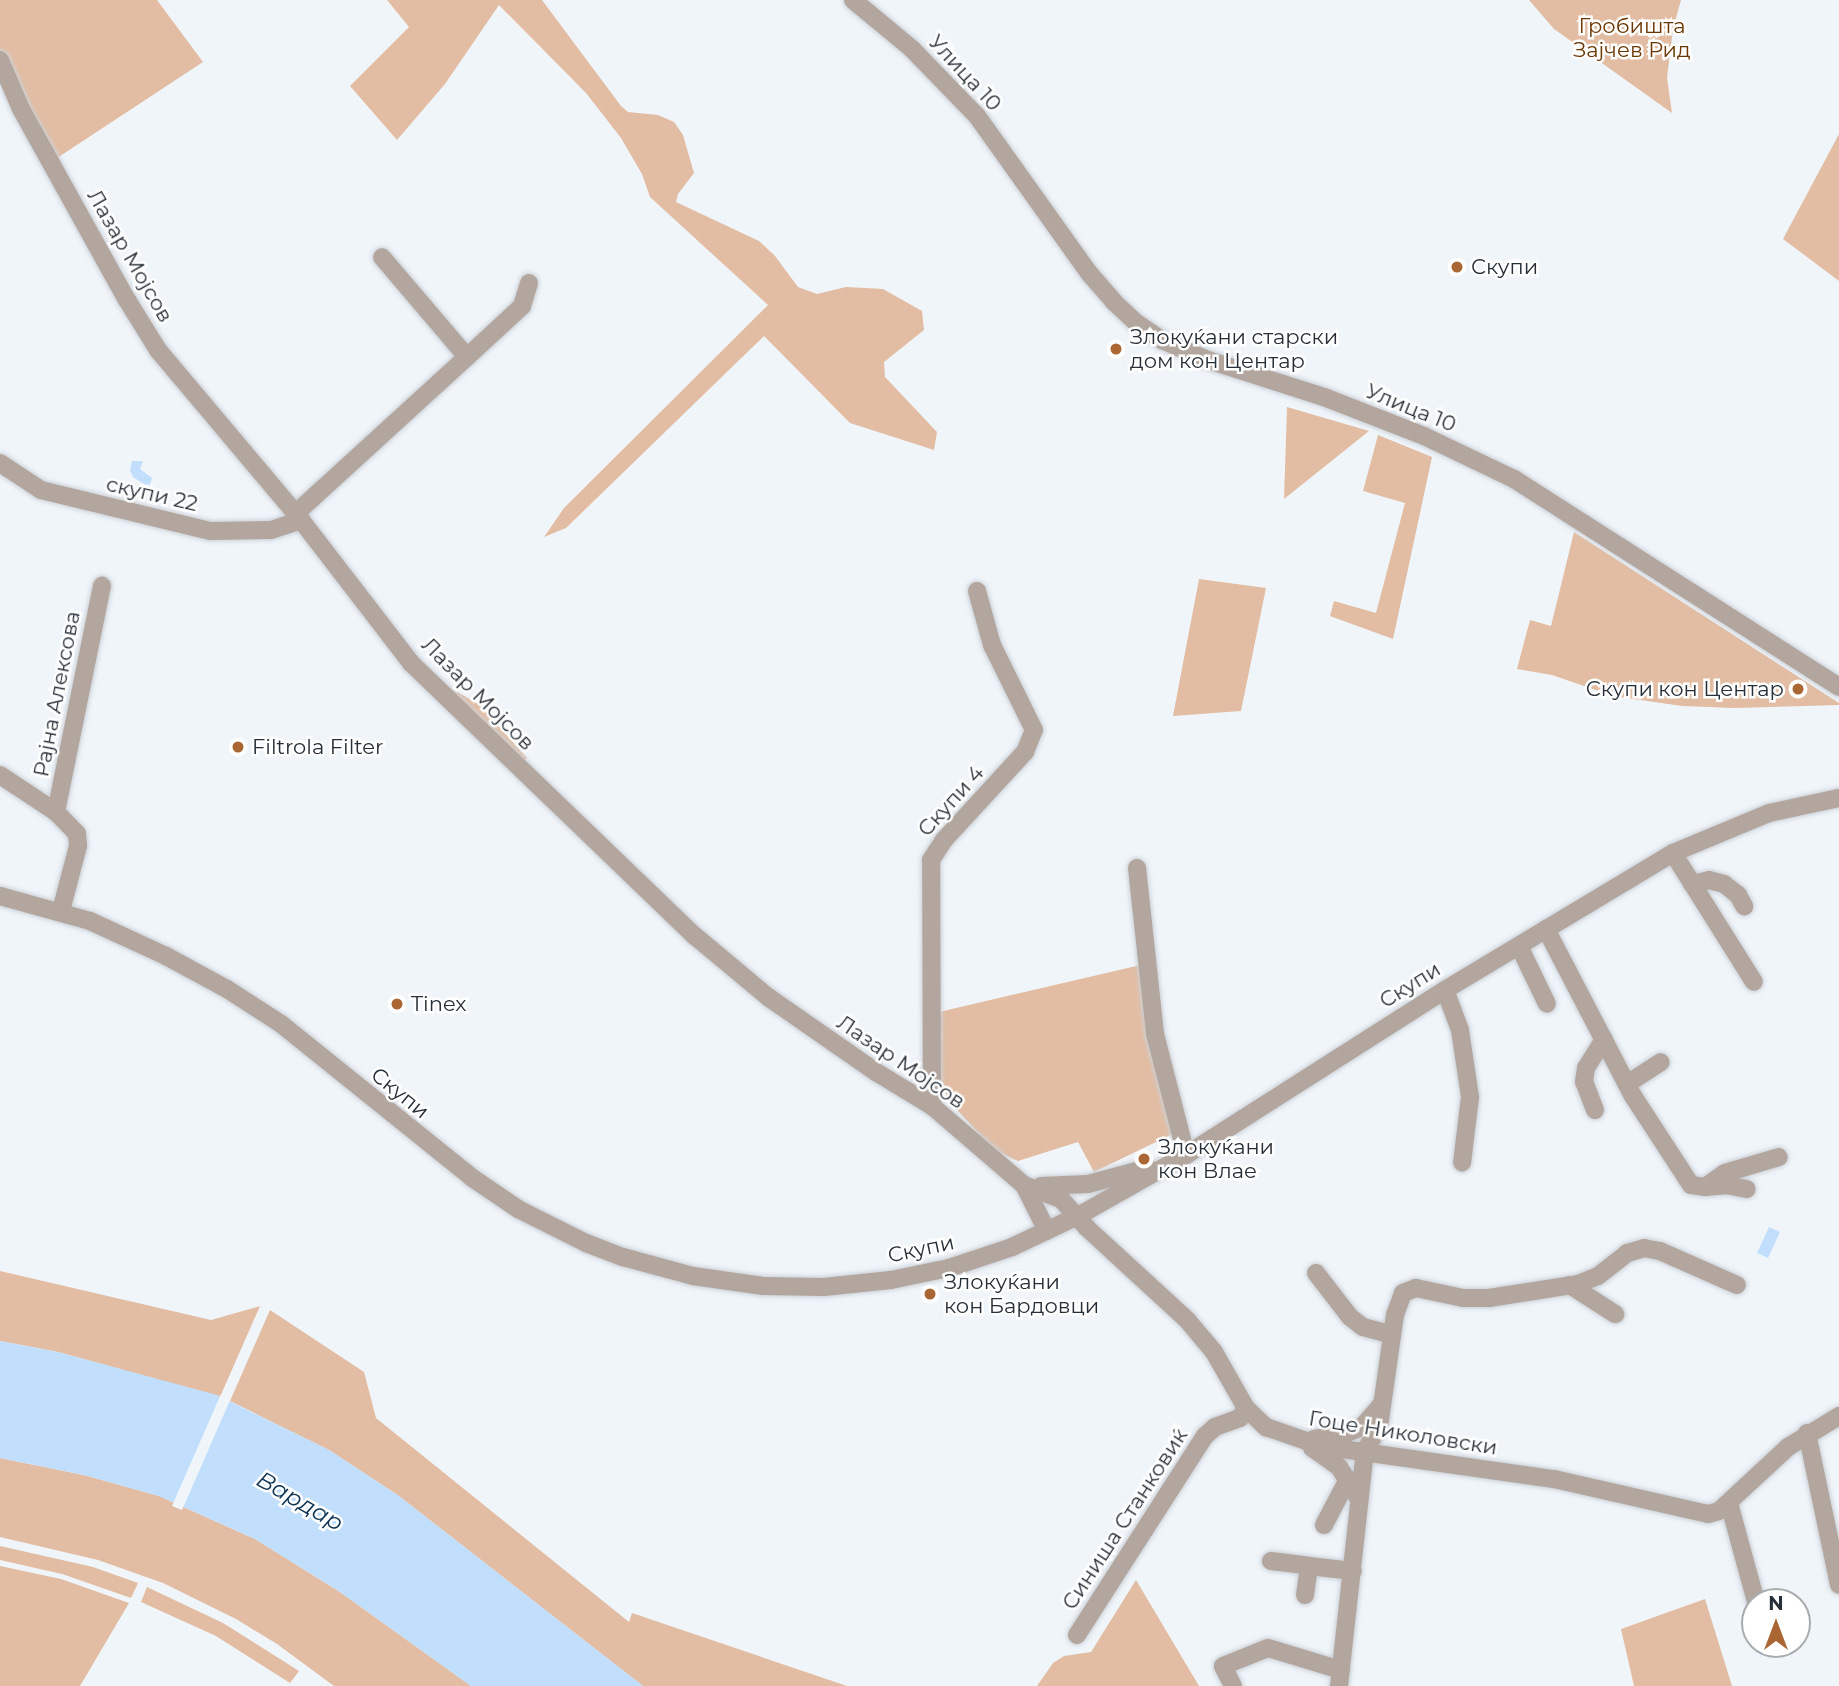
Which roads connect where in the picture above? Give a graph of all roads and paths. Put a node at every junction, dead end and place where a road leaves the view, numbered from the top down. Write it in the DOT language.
graph roads {
  1 [pos="853,0"];
  2 [pos="0,60"];
  3 [pos="382,257"];
  4 [pos="528,283"];
  5 [pos="467,357"];
  6 [pos="0,463"];
  7 [pos="298,517"];
  8 [pos="102,586"];
  9 [pos="977,591"];
  10 [pos="1839,687"];
  11 [pos="0,775"];
  12 [pos="1839,798"];
  13 [pos="56,812"];
  14 [pos="1673,853"];
  15 [pos="1138,869"];
  16 [pos="1692,884"];
  17 [pos="0,895"];
  18 [pos="1744,906"];
  19 [pos="61,911"];
  20 [pos="1546,929"];
  21 [pos="1519,946"];
  22 [pos="1754,982"];
  23 [pos="1445,990"];
  24 [pos="1547,1004"];
  25 [pos="1604,1039"];
  26 [pos="1661,1062"];
  27 [pos="1627,1084"];
  28 [pos="932,1106"];
  29 [pos="1595,1110"];
  30 [pos="1779,1157"];
  31 [pos="1179,1158"];
  32 [pos="1462,1163"];
  33 [pos="1024,1185"];
  34 [pos="1705,1187"];
  35 [pos="1747,1189"];
  36 [pos="1078,1216"];
  37 [pos="1047,1231"];
  38 [pos="1317,1273"];
  39 [pos="1570,1285"];
  40 [pos="1737,1285"];
  41 [pos="1615,1314"];
  42 [pos="1392,1335"];
  43 [pos="1383,1400"];
  44 [pos="1246,1408"];
  45 [pos="1839,1416"];
  46 [pos="1807,1433"];
  47 [pos="1296,1439"];
  48 [pos="1365,1451"];
  49 [pos="1348,1479"];
  50 [pos="1359,1499"];
  51 [pos="1729,1503"];
  52 [pos="1324,1525"];
  53 [pos="1272,1561"];
  54 [pos="1309,1566"];
  55 [pos="1353,1571"];
  56 [pos="1839,1585"];
  57 [pos="1752,1588"];
  58 [pos="1305,1595"];
  59 [pos="1077,1635"];
  60 [pos="1340,1678"];
  61 [pos="1233,1686"];
  1 -- 10 [label="street, Улица 10"];
  2 -- 7 [label="street, Лазар Мојсов"];
  3 -- 5 [label="street"];
  4 -- 5 [label="street"];
  5 -- 7 [label="street"];
  6 -- 7 [label="street, скупи 22"];
  7 -- 28 [label="street, Лазар Мојсов"];
  8 -- 13 [label="street, Рајна Алексова"];
  9 -- 28 [label="street, Cкупи 4"];
  11 -- 13 [label="street, Рајна Алексова"];
  12 -- 14 [label="street, Скупи"];
  13 -- 19 [label="street, Рајна Алексова"];
  14 -- 16 [label="street"];
  14 -- 20 [label="street, Скупи"];
  15 -- 31 [label="street"];
  16 -- 18 [label="street"];
  16 -- 22 [label="street"];
  17 -- 19 [label="street, Скупи"];
  19 -- 37 [label="street, Скупи"];
  20 -- 21 [label="street, Скупи"];
  20 -- 25 [label="street"];
  21 -- 23 [label="street, Скупи"];
  21 -- 24 [label="street"];
  23 -- 31 [label="street, Скупи"];
  23 -- 32 [label="street"];
  25 -- 27 [label="street"];
  25 -- 29 [label="street"];
  26 -- 27 [label="street"];
  27 -- 34 [label="street"];
  28 -- 33 [label="street, Лазар Мојсов"];
  30 -- 34 [label="street"];
  31 -- 33 [label="street"];
  31 -- 36 [label="street, Скупи"];
  33 -- 36 [label="street, Лазар Мојсов"];
  33 -- 37 [label="street"];
  34 -- 35 [label="street"];
  36 -- 37 [label="street, Скупи"];
  36 -- 44 [label="street, Гоце Николовски"];
  38 -- 42 [label="street"];
  39 -- 40 [label="street"];
  39 -- 41 [label="street"];
  39 -- 42 [label="street"];
  42 -- 43 [label="street"];
  43 -- 47 [label="street"];
  43 -- 48 [label="street"];
  44 -- 47 [label="street, Гоце Николовски"];
  44 -- 59 [label="street, Синиша Станковиќ"];
  45 -- 46 [label="street, Гоце Николовски"];
  46 -- 51 [label="street, Гоце Николовски"];
  46 -- 56 [label="street"];
  47 -- 48 [label="street, Гоце Николовски"];
  47 -- 49 [label="street"];
  48 -- 50 [label="street"];
  48 -- 51 [label="street, Гоце Николовски"];
  49 -- 50 [label="street"];
  49 -- 52 [label="street"];
  50 -- 55 [label="street"];
  51 -- 57 [label="street"];
  53 -- 54 [label="street"];
  54 -- 55 [label="street"];
  54 -- 58 [label="street"];
  55 -- 60 [label="street"];
  60 -- 61 [label="street"];
}
